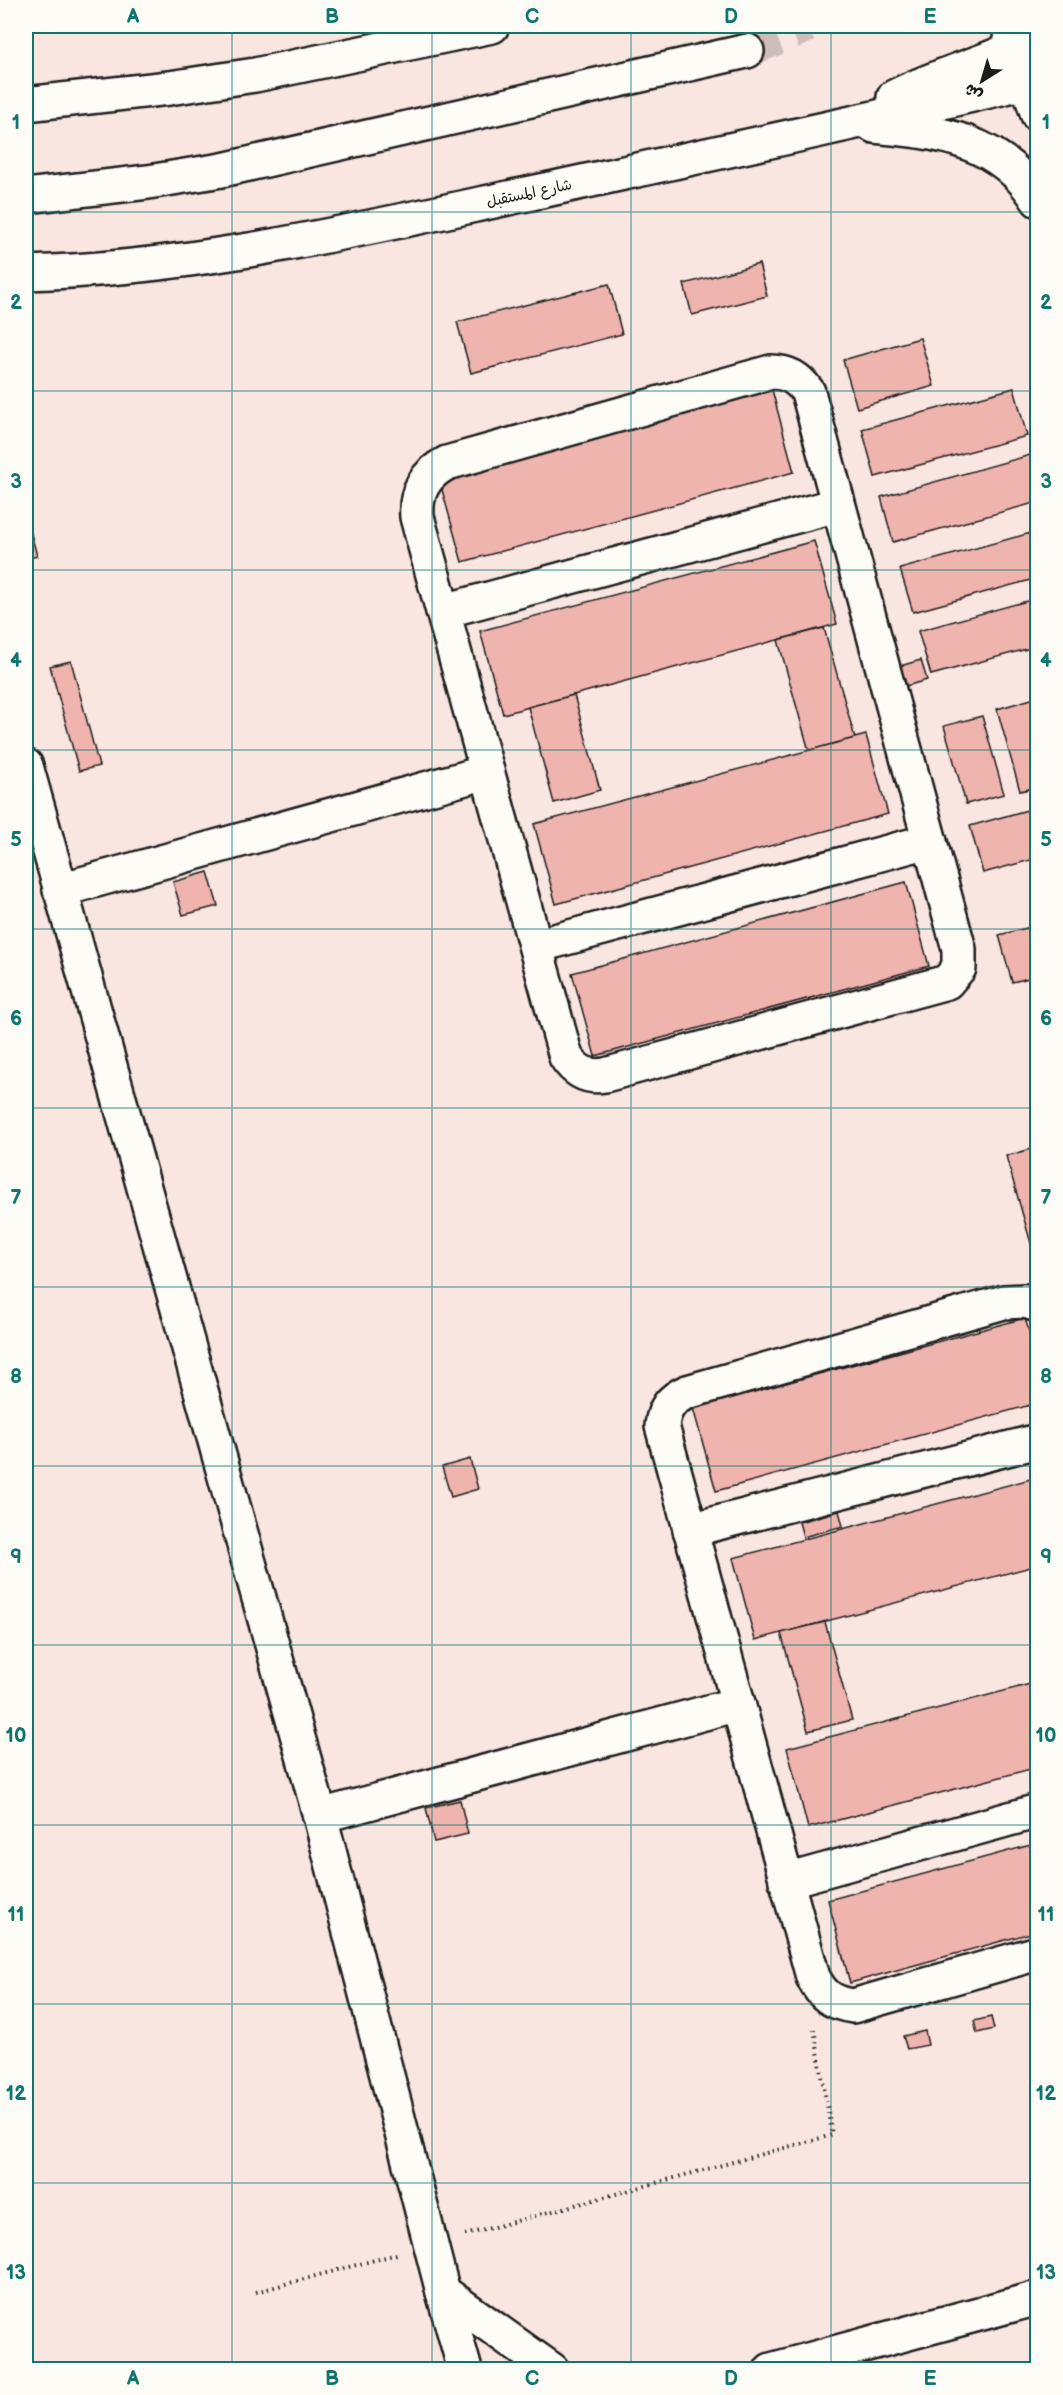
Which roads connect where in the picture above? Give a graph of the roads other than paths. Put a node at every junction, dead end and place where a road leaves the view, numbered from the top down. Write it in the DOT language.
graph roads {
  1 [pos="492,26"];
  2 [pos="1020,36"];
  3 [pos="747,51"];
  4 [pos="1034,77"];
  5 [pos="26,104"];
  6 [pos="1038,115"];
  7 [pos="852,123"];
  8 [pos="26,196"];
  9 [pos="1038,200"];
  10 [pos="29,275"];
  11 [pos="837,506"];
  12 [pos="444,610"];
  13 [pos="26,766"];
  14 [pos="488,772"];
  15 [pos="929,841"];
  16 [pos="60,890"];
  17 [pos="536,946"];
  18 [pos="1038,1305"];
  19 [pos="1038,1441"];
  20 [pos="690,1530"];
  21 [pos="738,1704"];
  22 [pos="1038,1811"];
  23 [pos="320,1816"];
  24 [pos="786,1881"];
  25 [pos="1038,1953"];
  26 [pos="443,2292"];
  27 [pos="1038,2298"];
  28 [pos="465,2370"];
  29 [pos="552,2370"];
  30 [pos="771,2370"];
  1 -- 5 [label="main road"];
  2 -- 4 [label="main road"];
  2 -- 7 [label="main road"];
  3 -- 8 [label="main road"];
  4 -- 6 [label="main road"];
  4 -- 7 [label="main road, شارع المستقبل"];
  7 -- 9 [label="main road"];
  7 -- 10 [label="main road, شارع المستقبل"];
  11 -- 12 [label="main road"];
  11 -- 12 [label="main road"];
  11 -- 15 [label="main road"];
  12 -- 14 [label="main road"];
  13 -- 16 [label="main road"];
  14 -- 16 [label="main road"];
  14 -- 17 [label="main road"];
  15 -- 17 [label="main road"];
  15 -- 17 [label="main road"];
  16 -- 23 [label="main road"];
  18 -- 20 [label="main road"];
  19 -- 20 [label="main road"];
  20 -- 21 [label="main road"];
  21 -- 23 [label="main road"];
  21 -- 24 [label="main road"];
  22 -- 24 [label="main road"];
  23 -- 26 [label="main road"];
  24 -- 25 [label="main road"];
  26 -- 28 [label="main road"];
  26 -- 29 [label="main road"];
  27 -- 30 [label="main road"];
}
